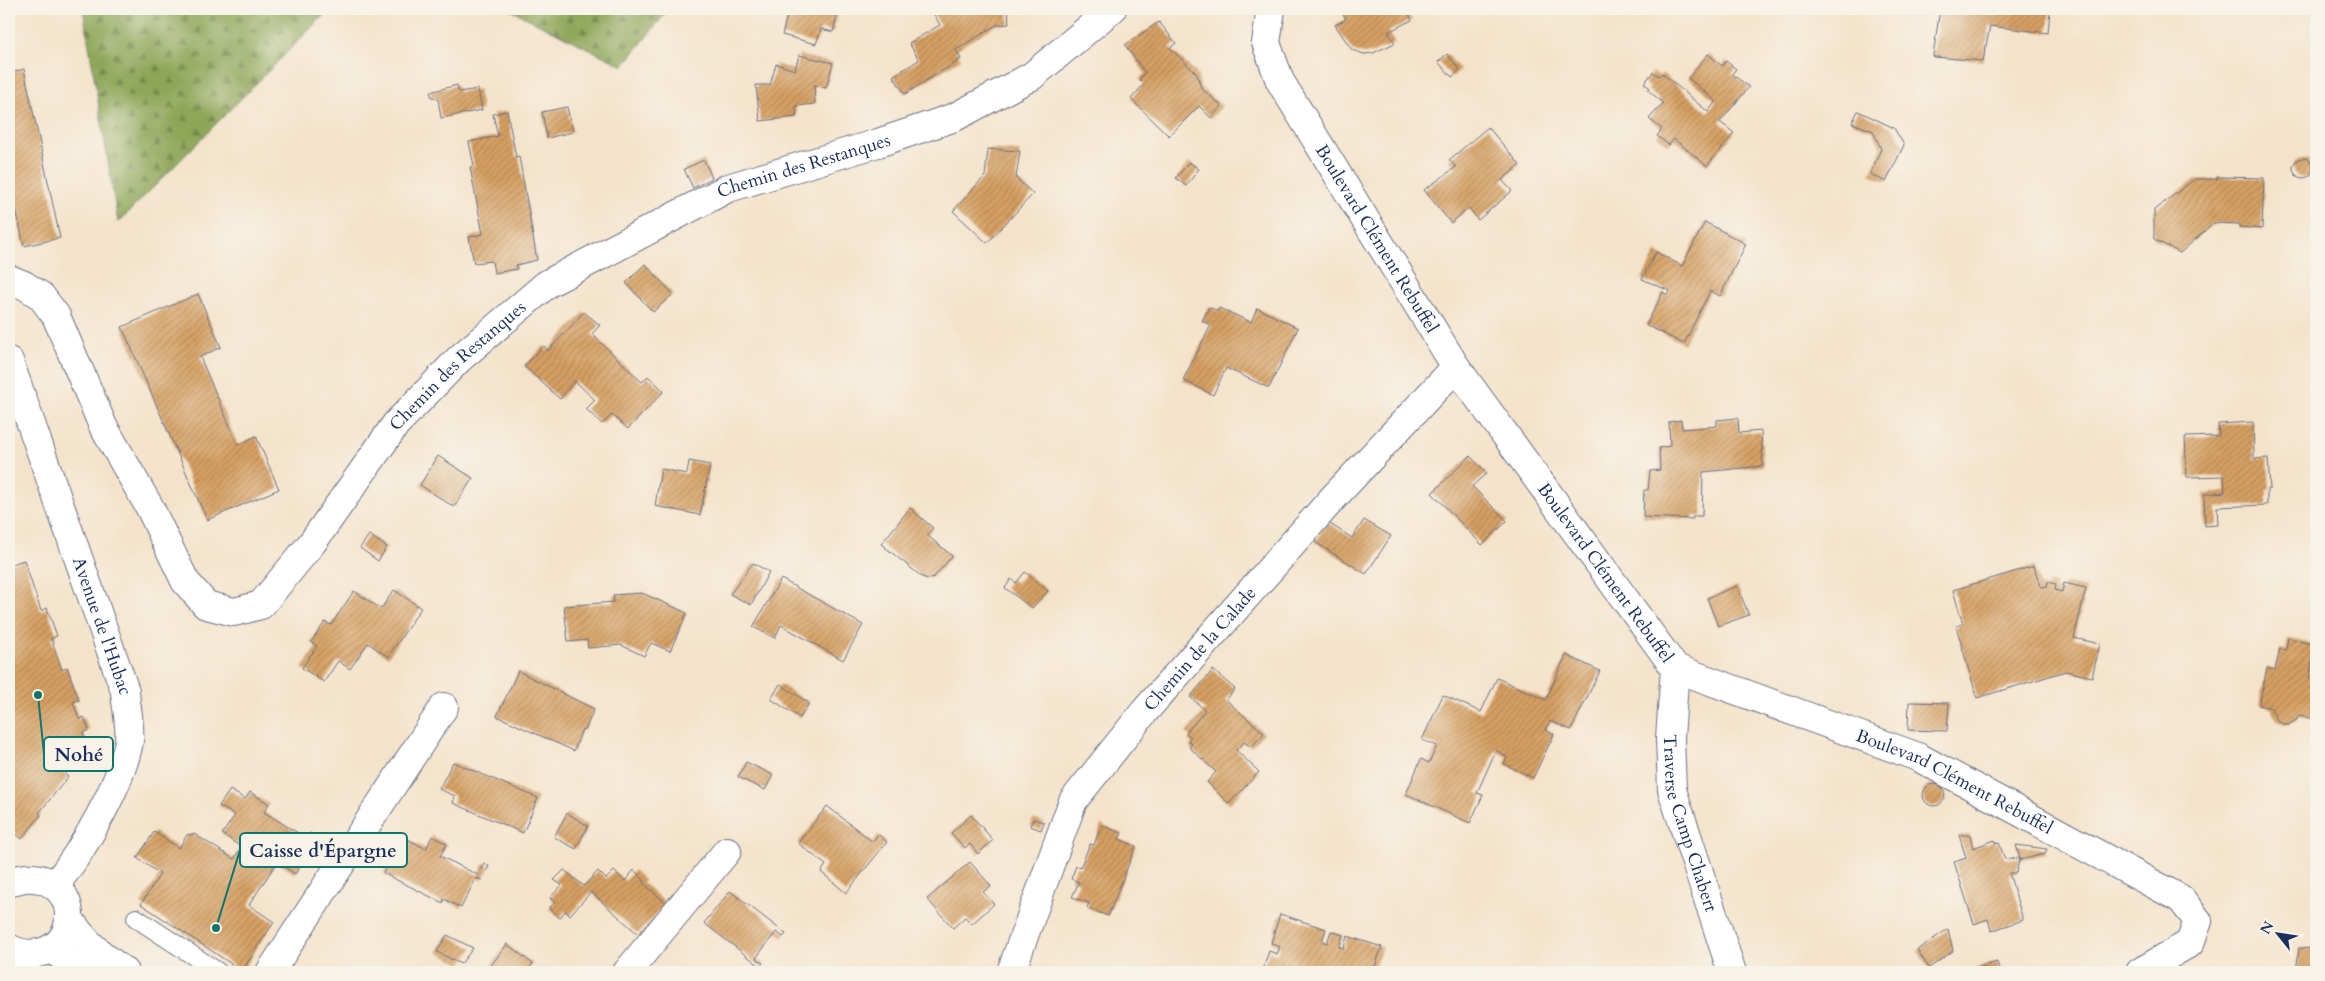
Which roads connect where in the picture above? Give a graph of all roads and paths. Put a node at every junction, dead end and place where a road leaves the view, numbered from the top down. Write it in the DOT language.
graph roads {
  1 [pos="1112,9"];
  2 [pos="1271,9"];
  3 [pos="9,279"];
  4 [pos="9,360"];
  5 [pos="1456,367"];
  6 [pos="1675,668"];
  7 [pos="444,707"];
  8 [pos="728,851"];
  9 [pos="12,879"];
  10 [pos="55,885"];
  11 [pos="69,918"];
  12 [pos="136,918"];
  13 [pos="27,956"];
  14 [pos="85,972"];
  15 [pos="125,972"];
  16 [pos="218,972"];
  17 [pos="270,972"];
  18 [pos="626,972"];
  19 [pos="1011,972"];
  20 [pos="1732,972"];
  21 [pos="2140,972"];
  1 -- 3 [label="street, Chemin des Restanques"];
  2 -- 5 [label="street, Boulevard Clément Rebuffel"];
  4 -- 10 [label="street, Avenue de l'Hubac"];
  5 -- 6 [label="street, Boulevard Clément Rebuffel"];
  5 -- 19 [label="street, Chemin de la Calade"];
  6 -- 20 [label="street, Traverse Camp Chabert"];
  6 -- 21 [label="street, Boulevard Clément Rebuffel"];
  7 -- 17 [label="street"];
  8 -- 18 [label="street"];
  9 -- 10 [label="street"];
  10 -- 11 [label="street"];
  11 -- 13 [label="street"];
  11 -- 15 [label="street"];
  12 -- 16 [label="lane"];
  13 -- 14 [label="street"];
}
